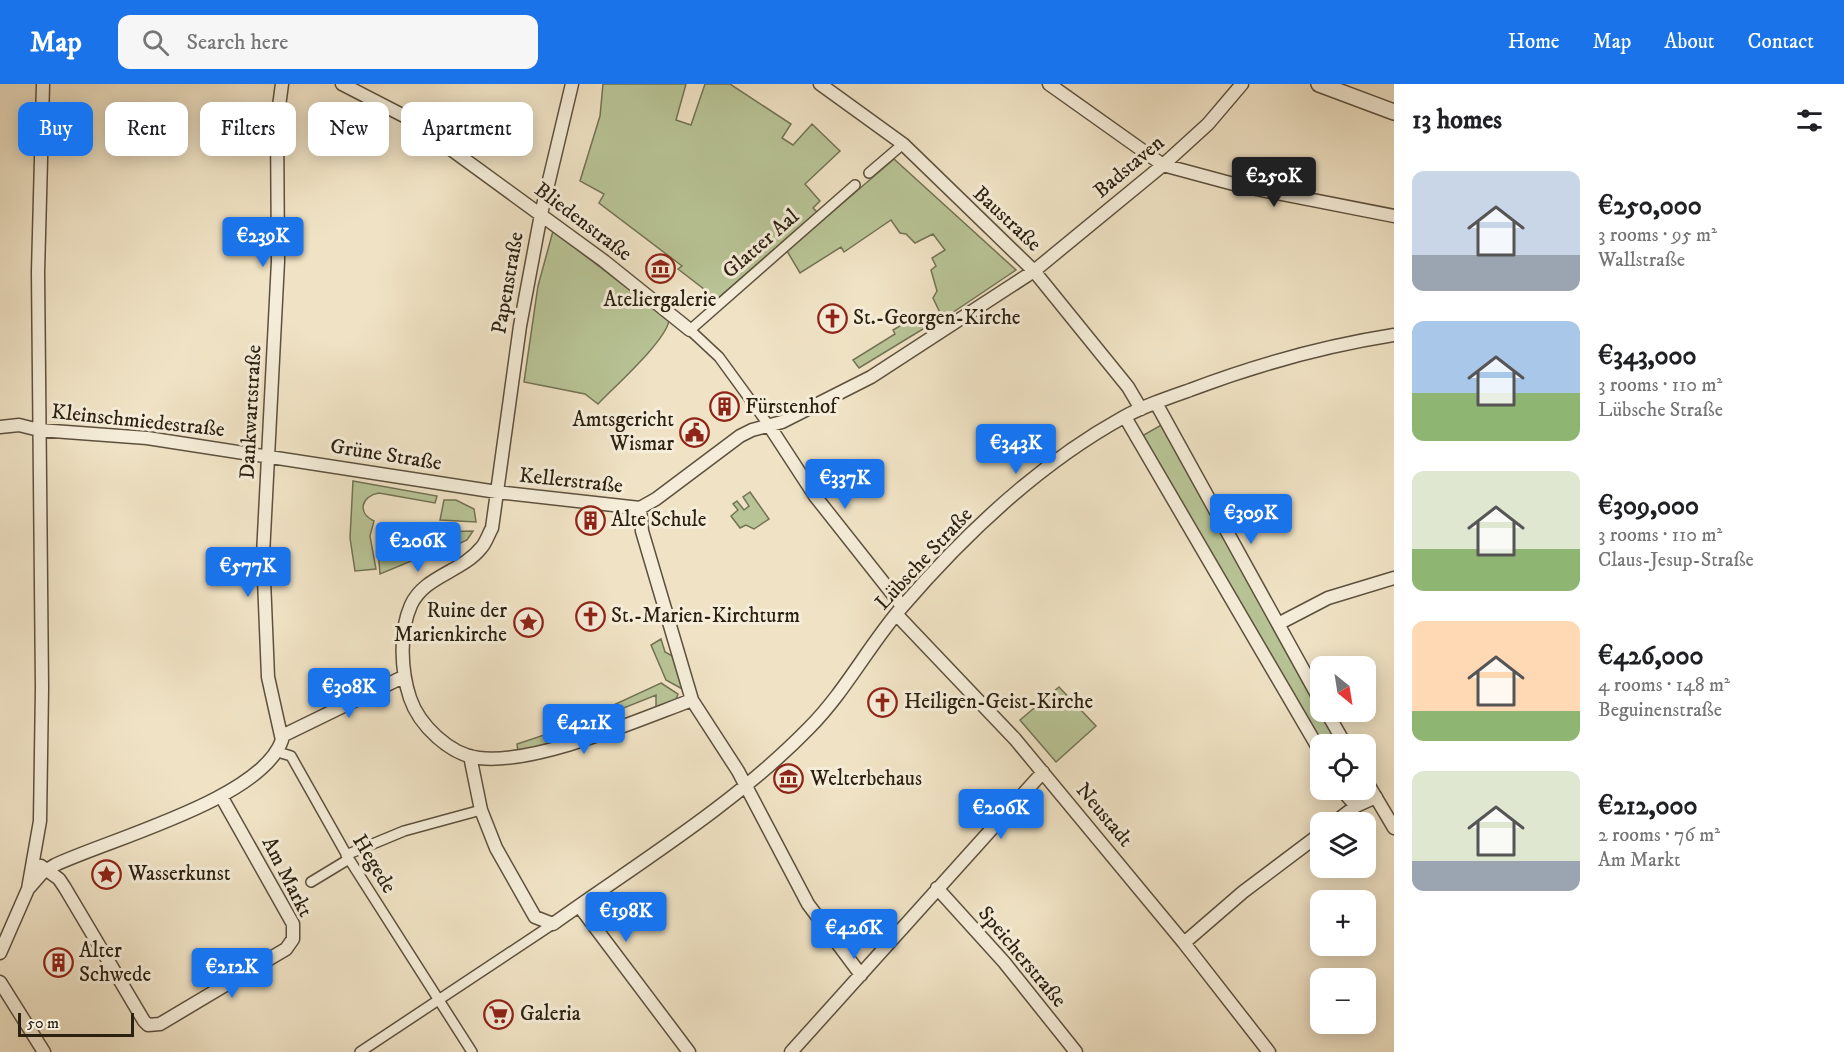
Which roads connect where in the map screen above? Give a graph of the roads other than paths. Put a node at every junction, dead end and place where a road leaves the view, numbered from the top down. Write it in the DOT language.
graph roads {
  1 [pos="43,84"];
  2 [pos="282,84"];
  3 [pos="342,84"];
  4 [pos="572,84"];
  5 [pos="820,84"];
  6 [pos="1049,84"];
  7 [pos="1242,84"];
  8 [pos="1319,84"];
  9 [pos="839,88"];
  10 [pos="1394,112"];
  11 [pos="903,144"];
  12 [pos="1163,165"];
  13 [pos="869,173"];
  14 [pos="855,185"];
  15 [pos="541,214"];
  16 [pos="1394,216"];
  17 [pos="1034,271"];
  18 [pos="690,330"];
  19 [pos="1394,335"];
  20 [pos="1156,403"];
  21 [pos="1141,409"];
  22 [pos="1125,417"];
  23 [pos="0,427"];
  24 [pos="770,427"];
  25 [pos="39,430"];
  26 [pos="269,456"];
  27 [pos="497,492"];
  28 [pos="640,508"];
  29 [pos="1394,578"];
  30 [pos="899,610"];
  31 [pos="1278,624"];
  32 [pos="403,677"];
  33 [pos="1310,682"];
  34 [pos="692,699"];
  35 [pos="1310,734"];
  36 [pos="281,743"];
  37 [pos="470,756"];
  38 [pos="1043,772"];
  39 [pos="745,784"];
  40 [pos="221,796"];
  41 [pos="1376,797"];
  42 [pos="1351,800"];
  43 [pos="1369,800"];
  44 [pos="1356,806"];
  45 [pos="481,810"];
  46 [pos="1348,812"];
  47 [pos="1394,828"];
  48 [pos="1310,842"];
  49 [pos="77,854"];
  50 [pos="35,856"];
  51 [pos="348,857"];
  52 [pos="46,870"];
  53 [pos="311,882"];
  54 [pos="65,888"];
  55 [pos="937,888"];
  56 [pos="28,889"];
  57 [pos="579,906"];
  58 [pos="553,924"];
  59 [pos="1184,943"];
  60 [pos="0,953"];
  61 [pos="861,975"];
  62 [pos="0,982"];
  63 [pos="438,1000"];
  64 [pos="44,1052"];
  65 [pos="360,1052"];
  66 [pos="472,1052"];
  67 [pos="689,1052"];
  68 [pos="791,1052"];
  69 [pos="1076,1052"];
  70 [pos="1269,1052"];
  1 -- 25 [label="street"];
  2 -- 26 [label="street, Dankwartstraße"];
  3 -- 15 [label="street, Bliedenstraße"];
  4 -- 15 [label="street, Papenstraße"];
  5 -- 9 [label="street, Baustraße"];
  6 -- 12 [label="street"];
  7 -- 12 [label="street, Badstaven"];
  8 -- 10 [label="street"];
  9 -- 11 [label="street, Baustraße"];
  11 -- 13 [label="street"];
  11 -- 17 [label="street, Baustraße"];
  12 -- 16 [label="street"];
  12 -- 17 [label="street, Badstaven"];
  14 -- 18 [label="street, Glatter Aal"];
  15 -- 18 [label="street, Bliedenstraße"];
  15 -- 27 [label="street, Papenstraße"];
  17 -- 21 [label="street, Baustraße"];
  17 -- 24 [label="street, Badstaven"];
  18 -- 24 [label="street, Bliedenstraße"];
  19 -- 20 [label="street, Lübsche Straße"];
  20 -- 21 [label="street, Lübsche Straße"];
  20 -- 31 [label="street"];
  21 -- 22 [label="street, Lübsche Straße"];
  22 -- 30 [label="street, Lübsche Straße"];
  22 -- 35 [label="street"];
  23 -- 25 [label="street, Kleinschmiedestraße"];
  24 -- 28 [label="street, Badstaven"];
  24 -- 30 [label="street, Neustadt"];
  25 -- 26 [label="street, Kleinschmiedestraße"];
  25 -- 50 [label="street"];
  26 -- 27 [label="street, Grüne Straße"];
  26 -- 36 [label="street, Dankwartstraße"];
  27 -- 28 [label="street, Kellerstraße"];
  27 -- 32 [label="street, Papenstraße"];
  28 -- 34 [label="street"];
  29 -- 31 [label="street"];
  30 -- 38 [label="street, Neustadt"];
  30 -- 39 [label="street, Lübsche Straße"];
  31 -- 33 [label="street"];
  32 -- 36 [label="street"];
  32 -- 37 [label="street"];
  34 -- 37 [label="street"];
  34 -- 39 [label="street"];
  36 -- 40 [label="street"];
  36 -- 51 [label="street, Hegede"];
  37 -- 45 [label="street"];
  38 -- 55 [label="street"];
  38 -- 59 [label="street, Neustadt"];
  39 -- 57 [label="street, Lübsche Straße"];
  39 -- 61 [label="street"];
  40 -- 49 [label="street"];
  40 -- 54 [label="street, Am Markt"];
  41 -- 47 [label="street"];
  42 -- 44 [label="street"];
  43 -- 44 [label="street"];
  44 -- 46 [label="street"];
  45 -- 51 [label="street"];
  45 -- 58 [label="street"];
  48 -- 59 [label="street"];
  49 -- 52 [label="street"];
  49 -- 54 [label="street"];
  50 -- 52 [label="street, Am Markt"];
  50 -- 56 [label="street"];
  51 -- 53 [label="street"];
  51 -- 63 [label="street, Hegede"];
  52 -- 54 [label="street, Am Markt"];
  52 -- 56 [label="street"];
  55 -- 61 [label="street"];
  55 -- 69 [label="street, Speicherstraße"];
  56 -- 60 [label="street"];
  57 -- 58 [label="street, Lübsche Straße"];
  57 -- 67 [label="street"];
  58 -- 63 [label="street"];
  59 -- 70 [label="street, Neustadt"];
  61 -- 68 [label="street"];
  62 -- 64 [label="street"];
  63 -- 65 [label="street"];
  63 -- 66 [label="street, Hegede"];
}
